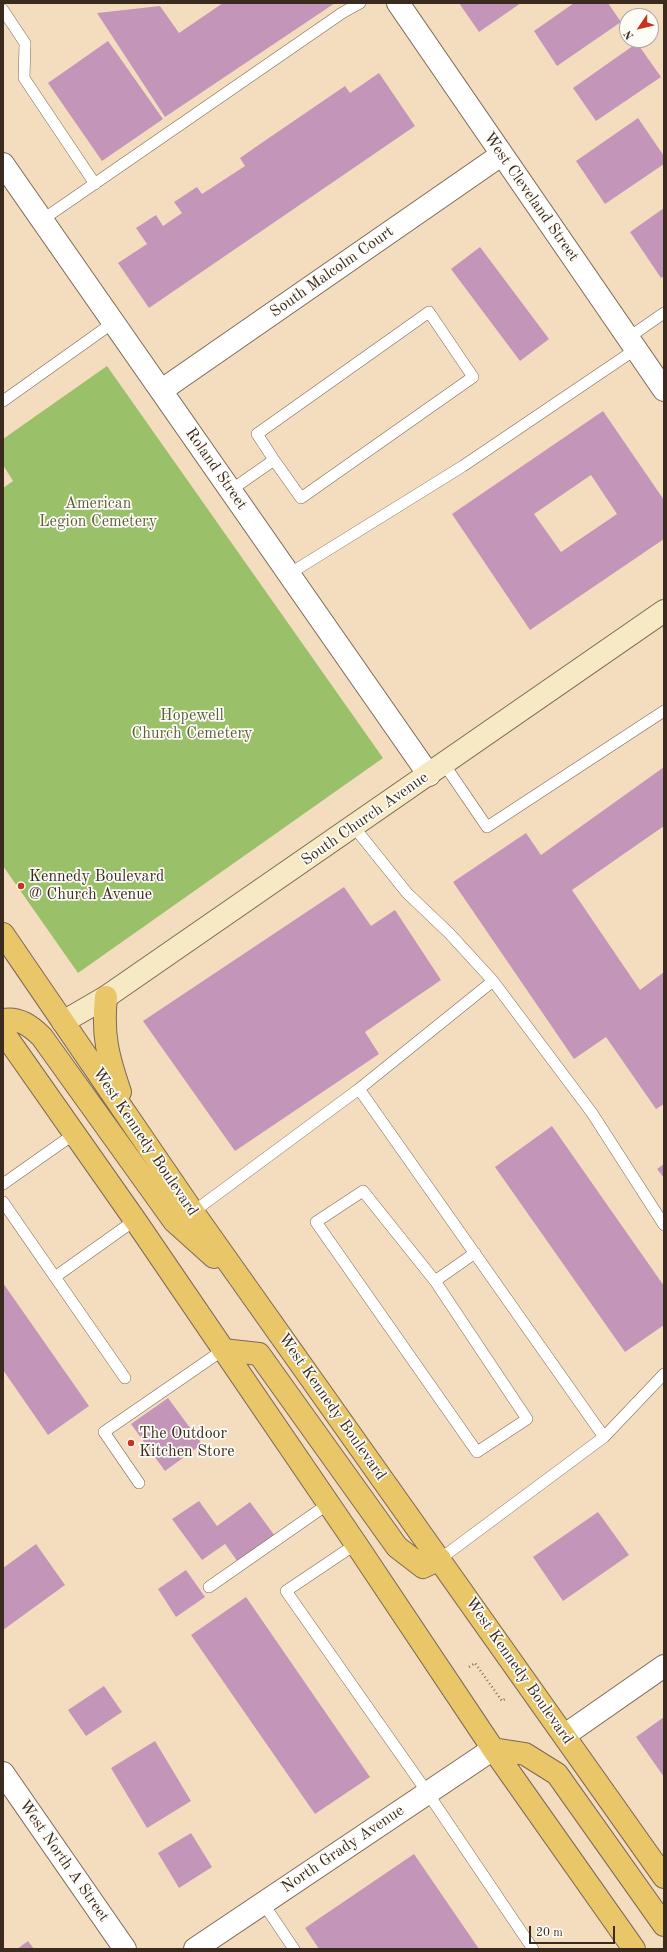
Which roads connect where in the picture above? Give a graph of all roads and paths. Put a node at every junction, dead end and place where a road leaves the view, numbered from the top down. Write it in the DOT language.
graph roads {
  1 [pos="360,3"];
  2 [pos="398,3"];
  3 [pos="3,10"];
  4 [pos="502,154"];
  5 [pos="3,164"];
  6 [pos="95,184"];
  7 [pos="42,220"];
  8 [pos="664,313"];
  9 [pos="114,322"];
  10 [pos="632,344"];
  11 [pos="162,390"];
  12 [pos="664,390"];
  13 [pos="3,401"];
  14 [pos="274,460"];
  15 [pos="231,490"];
  16 [pos="289,574"];
  17 [pos="664,611"];
  18 [pos="664,711"];
  19 [pos="436,770"];
  20 [pos="354,827"];
  21 [pos="3,934"];
  22 [pos="493,981"];
  23 [pos="106,997"];
  24 [pos="3,1020"];
  25 [pos="63,1022"];
  26 [pos="3,1032"];
  27 [pos="359,1089"];
  28 [pos="132,1122"];
  29 [pos="74,1134"];
  30 [pos="3,1184"];
  31 [pos="3,1202"];
  32 [pos="193,1212"];
  33 [pos="135,1220"];
  34 [pos="664,1225"];
  35 [pos="475,1253"];
  36 [pos="55,1277"];
  37 [pos="435,1281"];
  38 [pos="244,1283"];
  39 [pos="223,1350"];
  40 [pos="664,1374"];
  41 [pos="125,1378"];
  42 [pos="604,1436"];
  43 [pos="139,1482"];
  44 [pos="328,1504"];
  45 [pos="356,1544"];
  46 [pos="440,1559"];
  47 [pos="209,1587"];
  48 [pos="664,1666"];
  49 [pos="467,1668"];
  50 [pos="507,1698"];
  51 [pos="565,1736"];
  52 [pos="492,1749"];
  53 [pos="3,1773"];
  54 [pos="427,1792"];
  55 [pos="664,1877"];
  56 [pos="263,1903"];
  57 [pos="664,1925"];
  58 [pos="220,1942"];
  59 [pos="125,1949"];
  60 [pos="195,1949"];
  61 [pos="294,1949"];
  62 [pos="533,1949"];
  63 [pos="634,1949"];
  1 -- 6 [label="lane"];
  2 -- 4 [label="street, West Cleveland Street"];
  3 -- 6 [label="lane"];
  4 -- 10 [label="street, West Cleveland Street"];
  4 -- 11 [label="street, South Malcolm Court"];
  5 -- 7 [label="street, Roland Street"];
  6 -- 7 [label="lane"];
  7 -- 9 [label="street, Roland Street"];
  8 -- 10 [label="lane"];
  9 -- 11 [label="street, Roland Street"];
  9 -- 13 [label="lane"];
  10 -- 12 [label="street, West Cleveland Street"];
  10 -- 16 [label="lane"];
  11 -- 15 [label="street, Roland Street"];
  14 -- 14 [label="lane"];
  14 -- 15 [label="lane"];
  15 -- 16 [label="street, Roland Street"];
  16 -- 19 [label="street, Roland Street"];
  17 -- 19 [label="street, South Church Avenue"];
  18 -- 19 [label="lane"];
  19 -- 20 [label="street, South Church Avenue"];
  20 -- 22 [label="lane"];
  20 -- 23 [label="street, South Church Avenue"];
  21 -- 25 [label="main road, West Kennedy Boulevard"];
  22 -- 27 [label="lane"];
  22 -- 34 [label="lane"];
  23 -- 25 [label="street, South Church Avenue"];
  23 -- 28 [label="main road"];
  24 -- 38 [label="main road"];
  25 -- 28 [label="main road, West Kennedy Boulevard"];
  26 -- 29 [label="main road"];
  27 -- 32 [label="lane"];
  27 -- 35 [label="lane"];
  28 -- 32 [label="main road, West Kennedy Boulevard"];
  29 -- 30 [label="lane"];
  29 -- 33 [label="main road"];
  31 -- 36 [label="lane"];
  32 -- 38 [label="main road, West Kennedy Boulevard"];
  33 -- 36 [label="lane"];
  33 -- 39 [label="main road"];
  35 -- 37 [label="lane"];
  35 -- 42 [label="lane"];
  36 -- 41 [label="lane"];
  37 -- 37 [label="lane"];
  38 -- 46 [label="main road, West Kennedy Boulevard"];
  39 -- 43 [label="lane"];
  39 -- 44 [label="main road"];
  39 -- 46 [label="main road"];
  40 -- 42 [label="lane"];
  42 -- 46 [label="lane"];
  44 -- 45 [label="main road"];
  44 -- 47 [label="lane"];
  45 -- 52 [label="main road"];
  45 -- 54 [label="lane"];
  46 -- 51 [label="main road, West Kennedy Boulevard"];
  48 -- 51 [label="street"];
  49 -- 50 [label="path"];
  51 -- 55 [label="main road, West Kennedy Boulevard"];
  52 -- 54 [label="street, North Grady Avenue"];
  52 -- 57 [label="main road"];
  52 -- 63 [label="main road"];
  53 -- 59 [label="street, West North A Street"];
  54 -- 56 [label="street, North Grady Avenue"];
  54 -- 62 [label="lane"];
  56 -- 58 [label="street, North Grady Avenue"];
  56 -- 61 [label="lane"];
  58 -- 60 [label="street, North Grady Avenue"];
}
